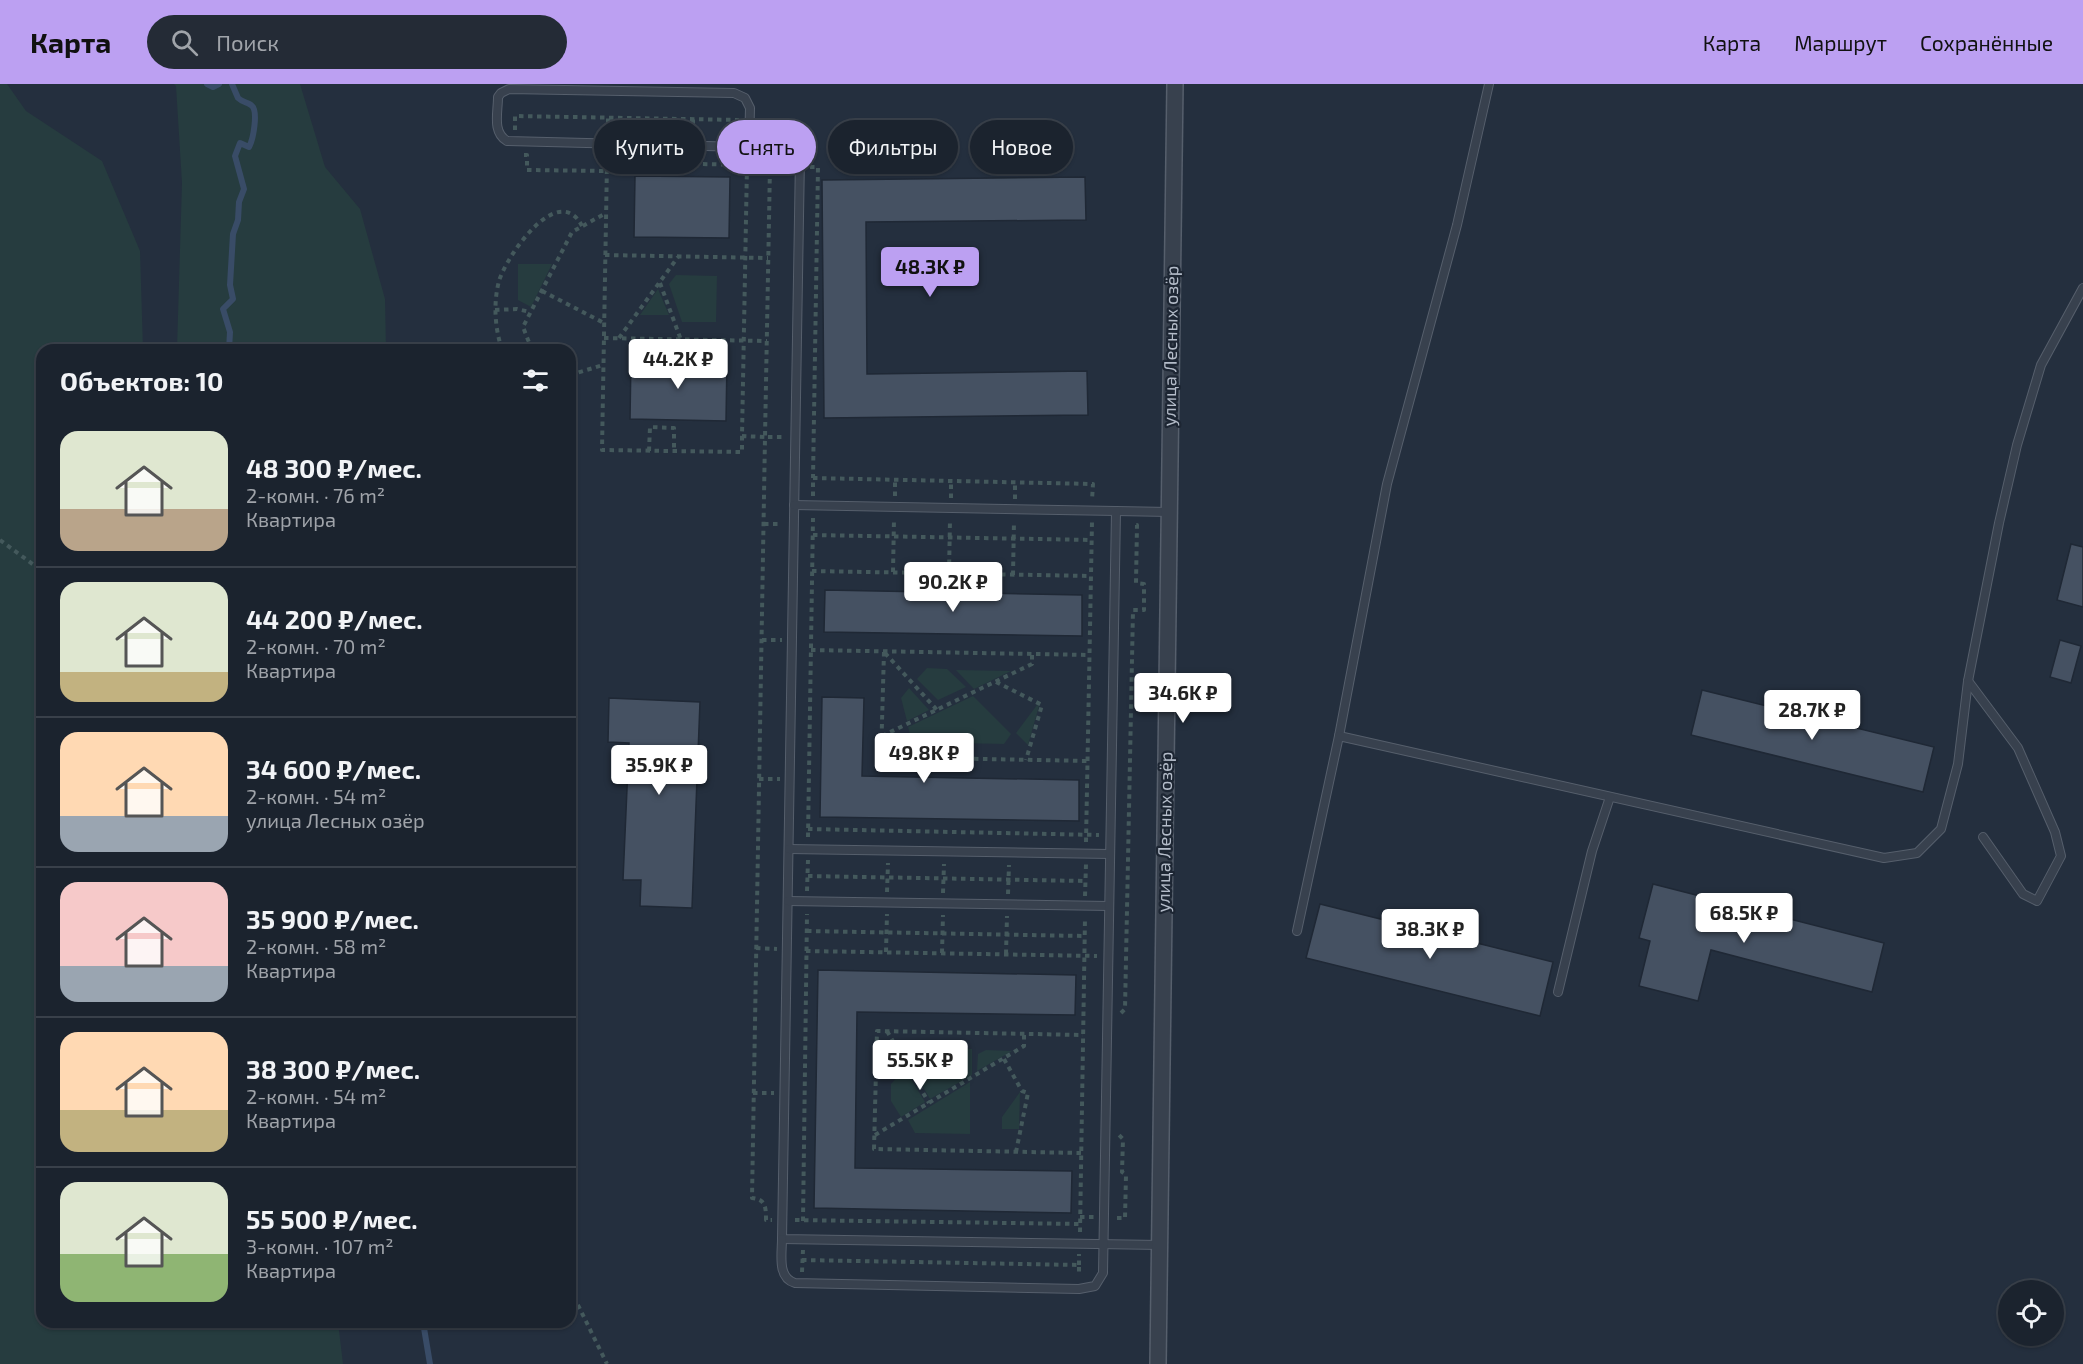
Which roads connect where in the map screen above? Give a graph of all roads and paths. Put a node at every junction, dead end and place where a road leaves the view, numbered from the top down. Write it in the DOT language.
graph roads {
  1 [pos="1175,84"];
  2 [pos="1489,84"];
  3 [pos="749,147"];
  4 [pos="717,164"];
  5 [pos="747,174"];
  6 [pos="770,174"];
  7 [pos="801,174"];
  8 [pos="606,213"];
  9 [pos="582,226"];
  10 [pos="605,255"];
  11 [pos="679,256"];
  12 [pos="745,258"];
  13 [pos="768,258"];
  14 [pos="660,283"];
  15 [pos="2083,288"];
  16 [pos="542,291"];
  17 [pos="495,310"];
  18 [pos="530,312"];
  19 [pos="604,323"];
  20 [pos="604,338"];
  21 [pos="619,339"];
  22 [pos="681,340"];
  23 [pos="744,341"];
  24 [pos="767,341"];
  25 [pos="501,344"];
  26 [pos="530,344"];
  27 [pos="603,365"];
  28 [pos="576,373"];
  29 [pos="742,436"];
  30 [pos="765,437"];
  31 [pos="795,437"];
  32 [pos="649,451"];
  33 [pos="674,451"];
  34 [pos="895,480"];
  35 [pos="951,481"];
  36 [pos="1015,482"];
  37 [pos="794,505"];
  38 [pos="813,506"];
  39 [pos="895,507"];
  40 [pos="951,508"];
  41 [pos="1014,509"];
  42 [pos="1092,510"];
  43 [pos="1116,511"];
  44 [pos="1169,512"];
  45 [pos="1092,524"];
  46 [pos="1116,524"];
  47 [pos="813,535"];
  48 [pos="894,536"];
  49 [pos="950,537"];
  50 [pos="1014,538"];
  51 [pos="0,540"];
  52 [pos="1092,540"];
  53 [pos="36,567"];
  54 [pos="812,571"];
  55 [pos="893,572"];
  56 [pos="950,573"];
  57 [pos="1013,575"];
  58 [pos="1091,576"];
  59 [pos="811,650"];
  60 [pos="884,652"];
  61 [pos="1032,654"];
  62 [pos="1090,656"];
  63 [pos="1968,681"];
  64 [pos="996,682"];
  65 [pos="937,710"];
  66 [pos="882,736"];
  67 [pos="1339,736"];
  68 [pos="1026,760"];
  69 [pos="1088,761"];
  70 [pos="1610,797"];
  71 [pos="808,829"];
  72 [pos="1086,835"];
  73 [pos="1110,835"];
  74 [pos="1129,836"];
  75 [pos="1983,837"];
  76 [pos="789,849"];
  77 [pos="1086,854"];
  78 [pos="1110,854"];
  79 [pos="808,876"];
  80 [pos="1085,881"];
  81 [pos="788,901"];
  82 [pos="1085,906"];
  83 [pos="1109,906"];
  84 [pos="807,931"];
  85 [pos="1297,931"];
  86 [pos="1084,936"];
  87 [pos="806,951"];
  88 [pos="1084,956"];
  89 [pos="1109,956"];
  90 [pos="1126,956"];
  91 [pos="1558,992"];
  92 [pos="1118,1016"];
  93 [pos="887,1031"];
  94 [pos="1024,1034"];
  95 [pos="1083,1035"];
  96 [pos="1004,1059"];
  97 [pos="929,1103"];
  98 [pos="1116,1132"];
  99 [pos="874,1136"];
  100 [pos="1016,1152"];
  101 [pos="1081,1153"];
  102 [pos="1080,1217"];
  103 [pos="1104,1218"];
  104 [pos="782,1220"];
  105 [pos="1080,1224"];
  106 [pos="782,1239"];
  107 [pos="1079,1244"];
  108 [pos="1104,1244"];
  109 [pos="1160,1245"];
  110 [pos="802,1260"];
  111 [pos="1079,1265"];
  112 [pos="1078,1289"];
  113 [pos="576,1301"];
  114 [pos="607,1364"];
  115 [pos="1158,1364"];
  1 -- 44 [label="street, улица Лесных озёр"];
  2 -- 67 [label="lane"];
  3 -- 3 [label="lane"];
  4 -- 8 [label="path"];
  5 -- 12 [label="path"];
  6 -- 13 [label="path"];
  7 -- 31 [label="lane"];
  8 -- 9 [label="path"];
  8 -- 10 [label="path"];
  9 -- 16 [label="path"];
  9 -- 17 [label="path"];
  10 -- 11 [label="path"];
  10 -- 19 [label="path"];
  11 -- 12 [label="path"];
  11 -- 14 [label="path"];
  12 -- 13 [label="path"];
  12 -- 23 [label="path"];
  13 -- 24 [label="path"];
  14 -- 21 [label="path"];
  14 -- 22 [label="path"];
  15 -- 63 [label="lane"];
  16 -- 18 [label="path"];
  16 -- 19 [label="path"];
  17 -- 18 [label="path"];
  17 -- 25 [label="path"];
  18 -- 26 [label="path"];
  19 -- 20 [label="path"];
  20 -- 21 [label="path"];
  20 -- 27 [label="path"];
  21 -- 22 [label="path"];
  22 -- 23 [label="path"];
  23 -- 24 [label="path"];
  23 -- 29 [label="path"];
  24 -- 30 [label="path"];
  27 -- 28 [label="path"];
  27 -- 32 [label="path"];
  29 -- 30 [label="path"];
  29 -- 33 [label="path"];
  30 -- 31 [label="path"];
  30 -- 104 [label="path"];
  31 -- 37 [label="lane"];
  32 -- 33 [label="path"];
  32 -- 33 [label="path"];
  34 -- 35 [label="path"];
  34 -- 38 [label="path"];
  34 -- 39 [label="path"];
  35 -- 36 [label="path"];
  35 -- 40 [label="path"];
  36 -- 41 [label="path"];
  36 -- 42 [label="path"];
  37 -- 38 [label="lane"];
  37 -- 76 [label="lane"];
  38 -- 39 [label="lane"];
  39 -- 40 [label="lane"];
  39 -- 48 [label="path"];
  40 -- 41 [label="lane"];
  40 -- 49 [label="path"];
  41 -- 42 [label="lane"];
  41 -- 50 [label="path"];
  42 -- 43 [label="lane"];
  42 -- 45 [label="path"];
  43 -- 44 [label="lane"];
  43 -- 46 [label="lane"];
  44 -- 109 [label="street, улица Лесных озёр"];
  45 -- 46 [label="path"];
  45 -- 52 [label="path"];
  46 -- 73 [label="lane"];
  46 -- 74 [label="path"];
  47 -- 48 [label="path"];
  48 -- 49 [label="path"];
  48 -- 55 [label="path"];
  49 -- 50 [label="path"];
  49 -- 56 [label="path"];
  50 -- 52 [label="path"];
  50 -- 57 [label="path"];
  51 -- 53 [label="path"];
  52 -- 58 [label="path"];
  54 -- 55 [label="path"];
  55 -- 56 [label="path"];
  56 -- 57 [label="path"];
  57 -- 58 [label="path"];
  58 -- 62 [label="path"];
  59 -- 60 [label="path"];
  60 -- 61 [label="path"];
  60 -- 65 [label="path"];
  60 -- 66 [label="path"];
  61 -- 62 [label="path"];
  61 -- 64 [label="path"];
  62 -- 69 [label="path"];
  63 -- 70 [label="lane"];
  63 -- 75 [label="lane"];
  64 -- 65 [label="path"];
  64 -- 68 [label="path"];
  65 -- 66 [label="path"];
  66 -- 68 [label="path"];
  67 -- 70 [label="lane"];
  67 -- 85 [label="lane"];
  68 -- 69 [label="path"];
  69 -- 72 [label="path"];
  70 -- 91 [label="lane"];
  71 -- 72 [label="path"];
  72 -- 73 [label="path"];
  72 -- 77 [label="path"];
  73 -- 74 [label="path"];
  73 -- 78 [label="lane"];
  74 -- 90 [label="path"];
  76 -- 77 [label="lane"];
  76 -- 81 [label="lane"];
  77 -- 78 [label="lane"];
  77 -- 80 [label="path"];
  78 -- 83 [label="lane"];
  79 -- 80 [label="path"];
  80 -- 82 [label="path"];
  81 -- 82 [label="lane"];
  81 -- 104 [label="lane"];
  82 -- 83 [label="lane"];
  82 -- 86 [label="path"];
  83 -- 89 [label="lane"];
  84 -- 86 [label="path"];
  86 -- 88 [label="path"];
  87 -- 88 [label="path"];
  88 -- 89 [label="path"];
  88 -- 95 [label="path"];
  89 -- 90 [label="path"];
  89 -- 103 [label="lane"];
  90 -- 92 [label="path"];
  93 -- 94 [label="path"];
  93 -- 97 [label="path"];
  93 -- 99 [label="path"];
  94 -- 95 [label="path"];
  94 -- 96 [label="path"];
  95 -- 101 [label="path"];
  96 -- 97 [label="path"];
  96 -- 100 [label="path"];
  97 -- 99 [label="path"];
  98 -- 103 [label="path"];
  99 -- 100 [label="path"];
  100 -- 101 [label="path"];
  101 -- 102 [label="path"];
  102 -- 103 [label="path"];
  102 -- 105 [label="path"];
  103 -- 108 [label="lane"];
  104 -- 105 [label="path"];
  104 -- 106 [label="lane"];
  105 -- 107 [label="path"];
  106 -- 107 [label="lane"];
  106 -- 112 [label="lane"];
  107 -- 108 [label="lane"];
  107 -- 111 [label="path"];
  108 -- 109 [label="lane"];
  108 -- 112 [label="lane"];
  109 -- 115 [label="street, улица Лесных озёр"];
  110 -- 111 [label="path"];
  111 -- 112 [label="path"];
  113 -- 114 [label="path"];
}
